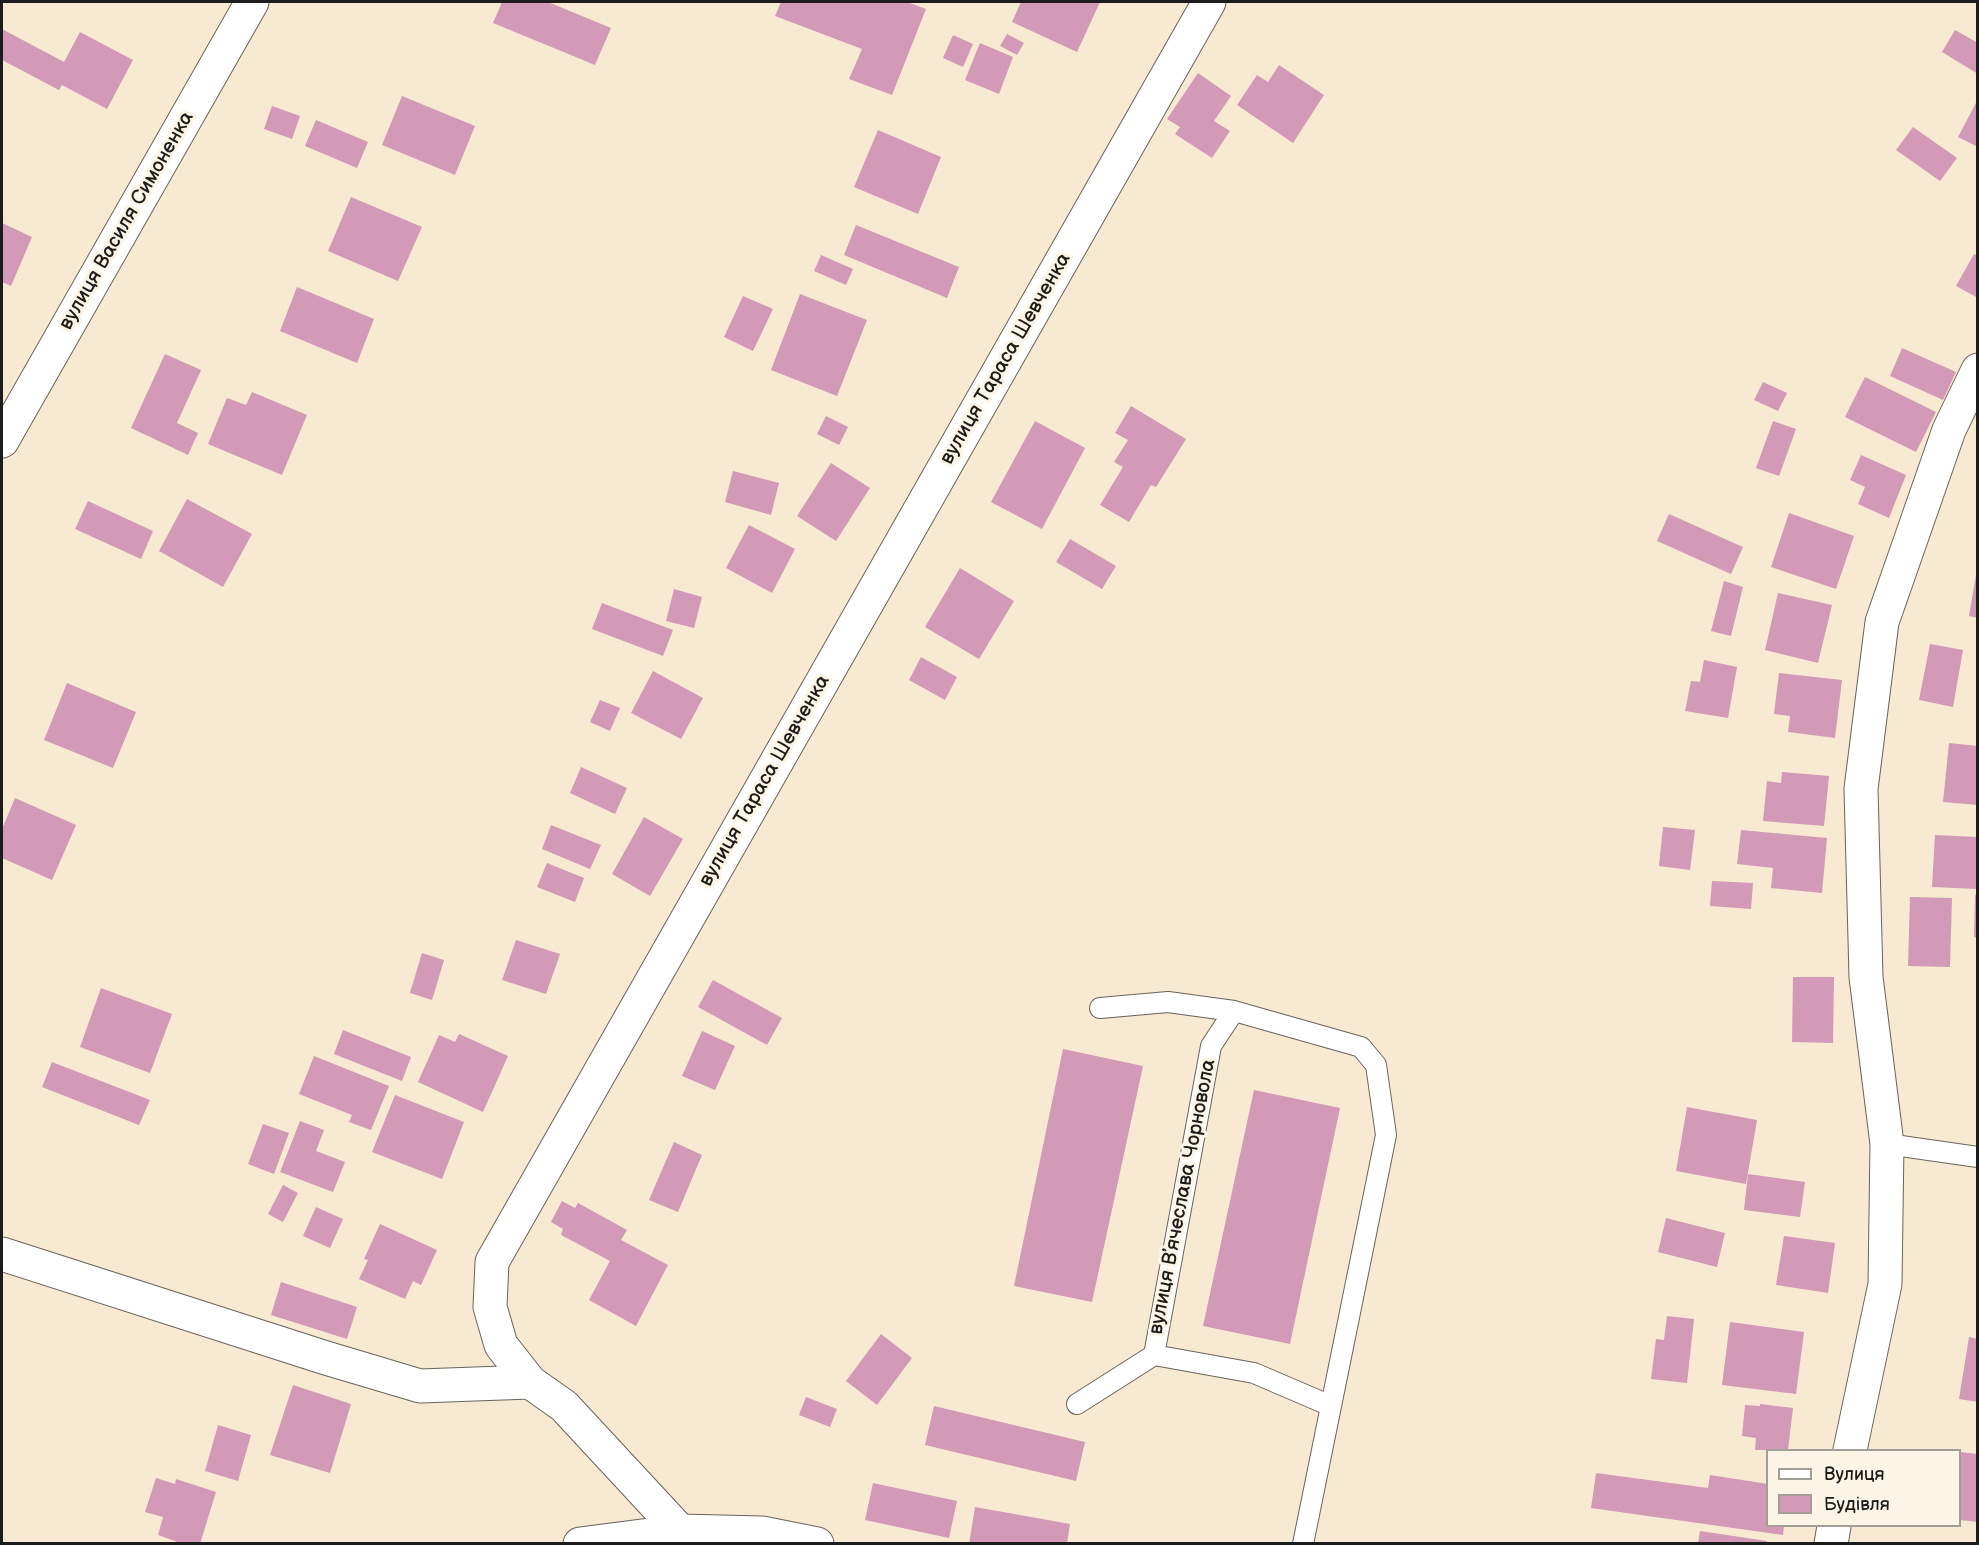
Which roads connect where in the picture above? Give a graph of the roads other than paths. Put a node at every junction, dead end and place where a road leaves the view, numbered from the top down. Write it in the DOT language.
graph roads {
  1 [pos="252,2"];
  2 [pos="1209,2"];
  3 [pos="1977,370"];
  4 [pos="2,441"];
  5 [pos="1100,1008"];
  6 [pos="1234,1011"];
  7 [pos="1887,1144"];
  8 [pos="1977,1157"];
  9 [pos="2,1254"];
  10 [pos="1154,1354"];
  11 [pos="530,1382"];
  12 [pos="1077,1404"];
  13 [pos="1331,1406"];
  14 [pos="1850,1449"];
  15 [pos="1834,1527"];
  16 [pos="680,1531"];
  17 [pos="580,1544"];
  18 [pos="817,1544"];
  19 [pos="1303,1544"];
  20 [pos="1831,1544"];
  1 -- 4 [label="street, вулиця Василя Симоненка"];
  2 -- 11 [label="street, вулиця Тараса Шевченка"];
  3 -- 7 [label="street"];
  5 -- 6 [label="lane"];
  6 -- 10 [label="lane, вулиця Вʼячеслава Чорновола"];
  6 -- 13 [label="lane"];
  7 -- 8 [label="lane"];
  7 -- 14 [label="street"];
  9 -- 11 [label="street"];
  10 -- 12 [label="lane, вулиця Вʼячеслава Чорновола"];
  10 -- 13 [label="lane, вулиця Вʼячеслава Чорновола"];
  11 -- 16 [label="street, вулиця Тараса Шевченка"];
  13 -- 19 [label="lane"];
  15 -- 20 [label="street"];
  16 -- 17 [label="street"];
  16 -- 18 [label="street"];
}
